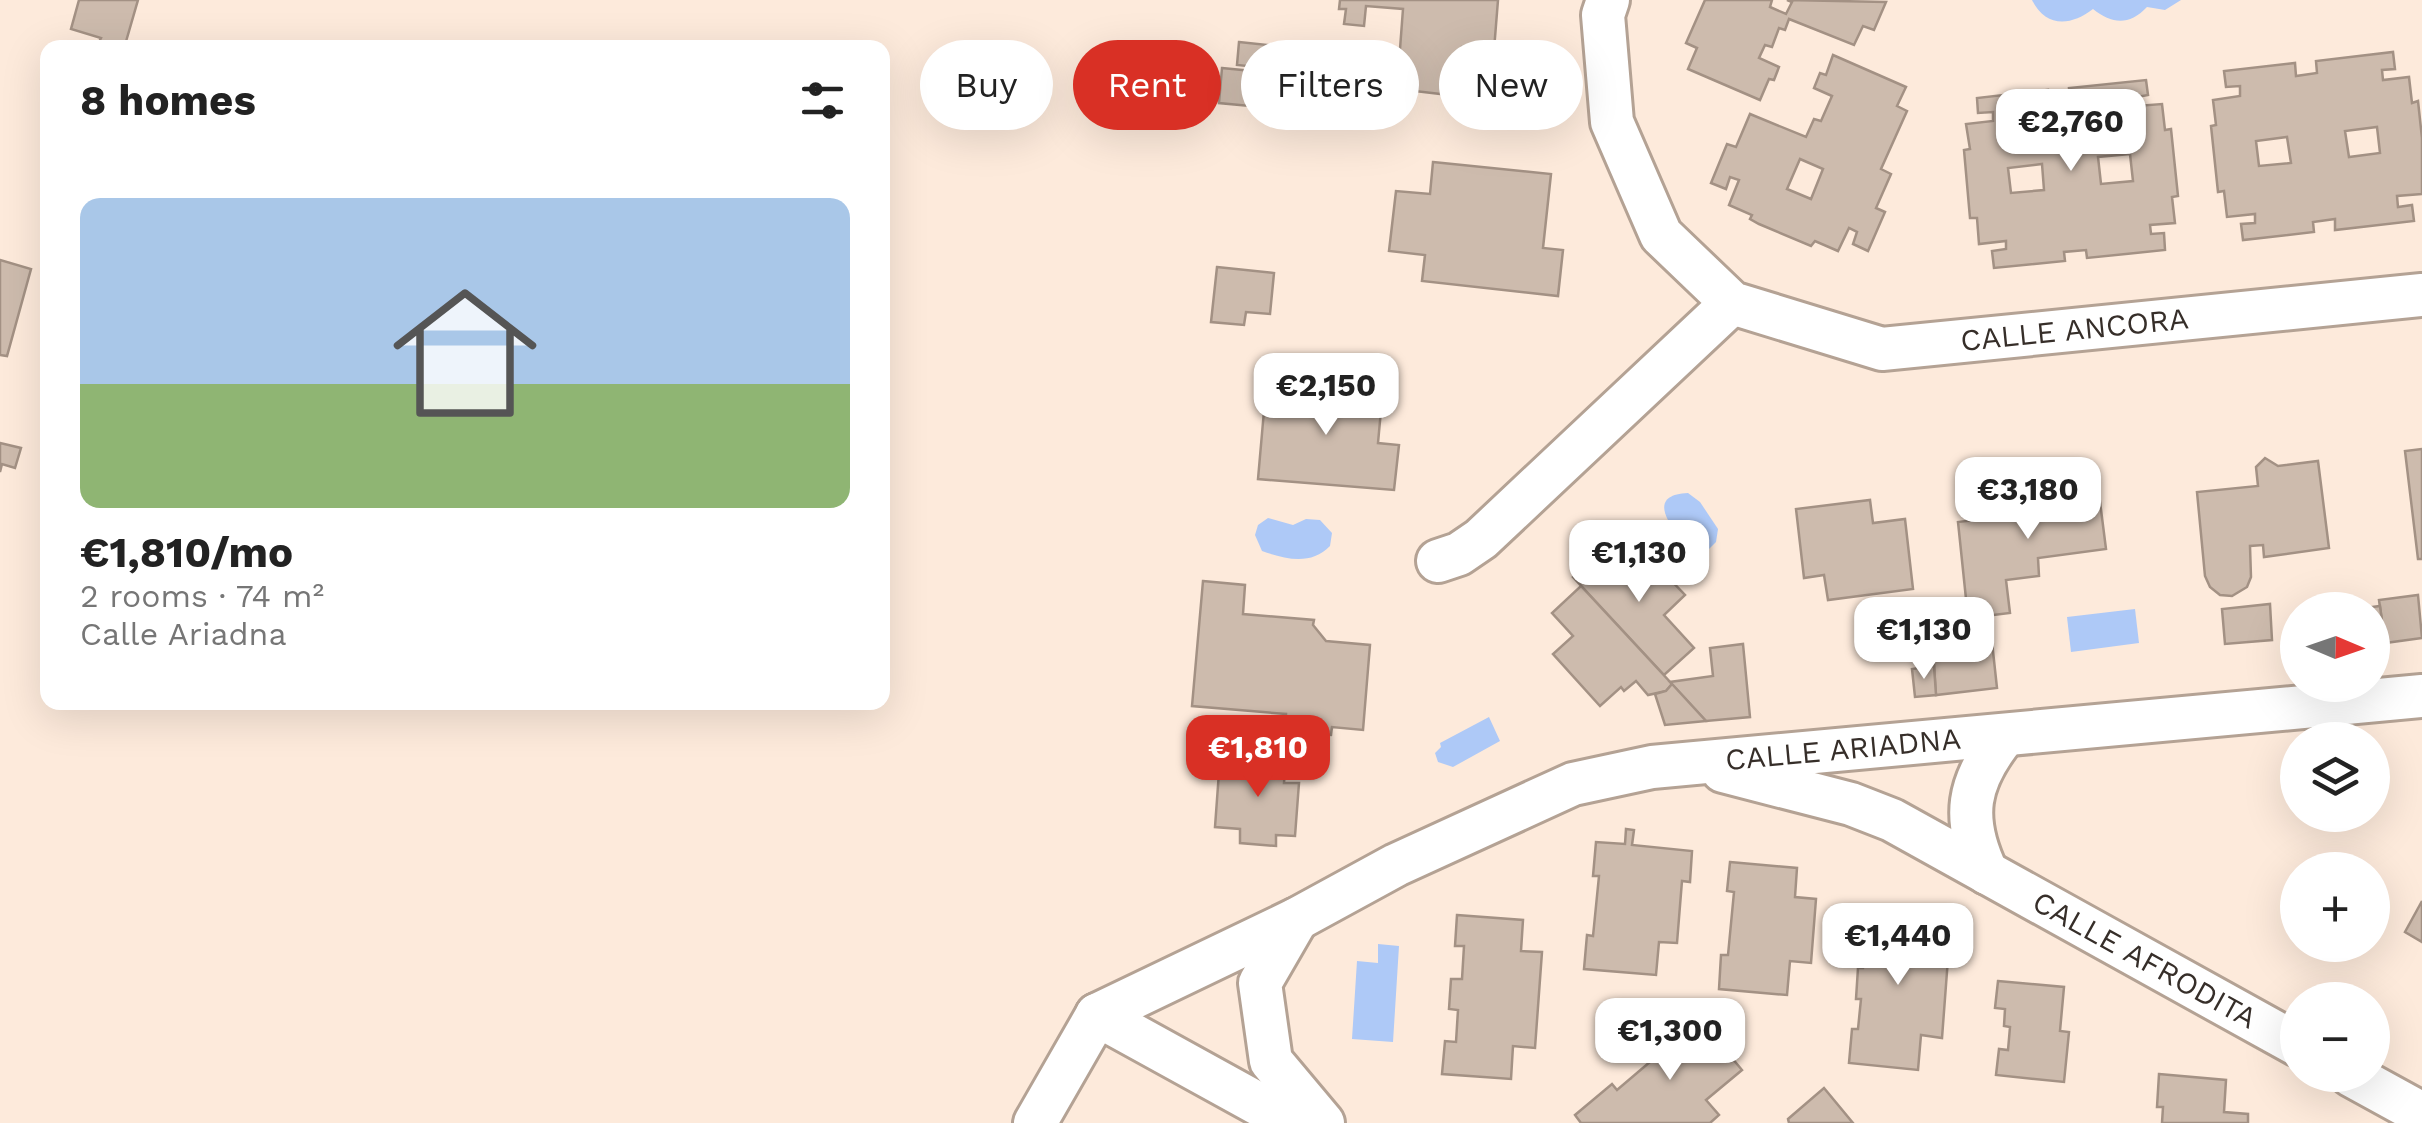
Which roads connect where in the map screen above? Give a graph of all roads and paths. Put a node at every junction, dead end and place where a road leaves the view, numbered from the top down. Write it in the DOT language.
graph roads {
  1 [pos="1608,0"];
  2 [pos="2422,295"];
  3 [pos="1732,303"];
  4 [pos="1438,562"];
  5 [pos="2422,696"];
  6 [pos="2006,735"];
  7 [pos="1652,767"];
  8 [pos="1987,874"];
  9 [pos="1297,919"];
  10 [pos="1097,1015"];
  11 [pos="2280,1036"];
  12 [pos="2382,1092"];
  13 [pos="2422,1114"];
  14 [pos="1035,1123"];
  15 [pos="1293,1123"];
  16 [pos="1323,1123"];
  1 -- 3 [label="street, CALLE ANCORA"];
  2 -- 3 [label="street, CALLE ANCORA"];
  3 -- 4 [label="street"];
  5 -- 6 [label="street, CALLE ARIADNA"];
  6 -- 7 [label="street, CALLE ARIADNA"];
  6 -- 8 [label="street"];
  7 -- 8 [label="street, CALLE AFRODITA"];
  7 -- 9 [label="street, CALLE ARIADNA"];
  8 -- 11 [label="street, CALLE AFRODITA"];
  9 -- 10 [label="street, CALLE ARIADNA"];
  9 -- 16 [label="street"];
  10 -- 14 [label="street"];
  10 -- 15 [label="street"];
  12 -- 13 [label="street"];
}
